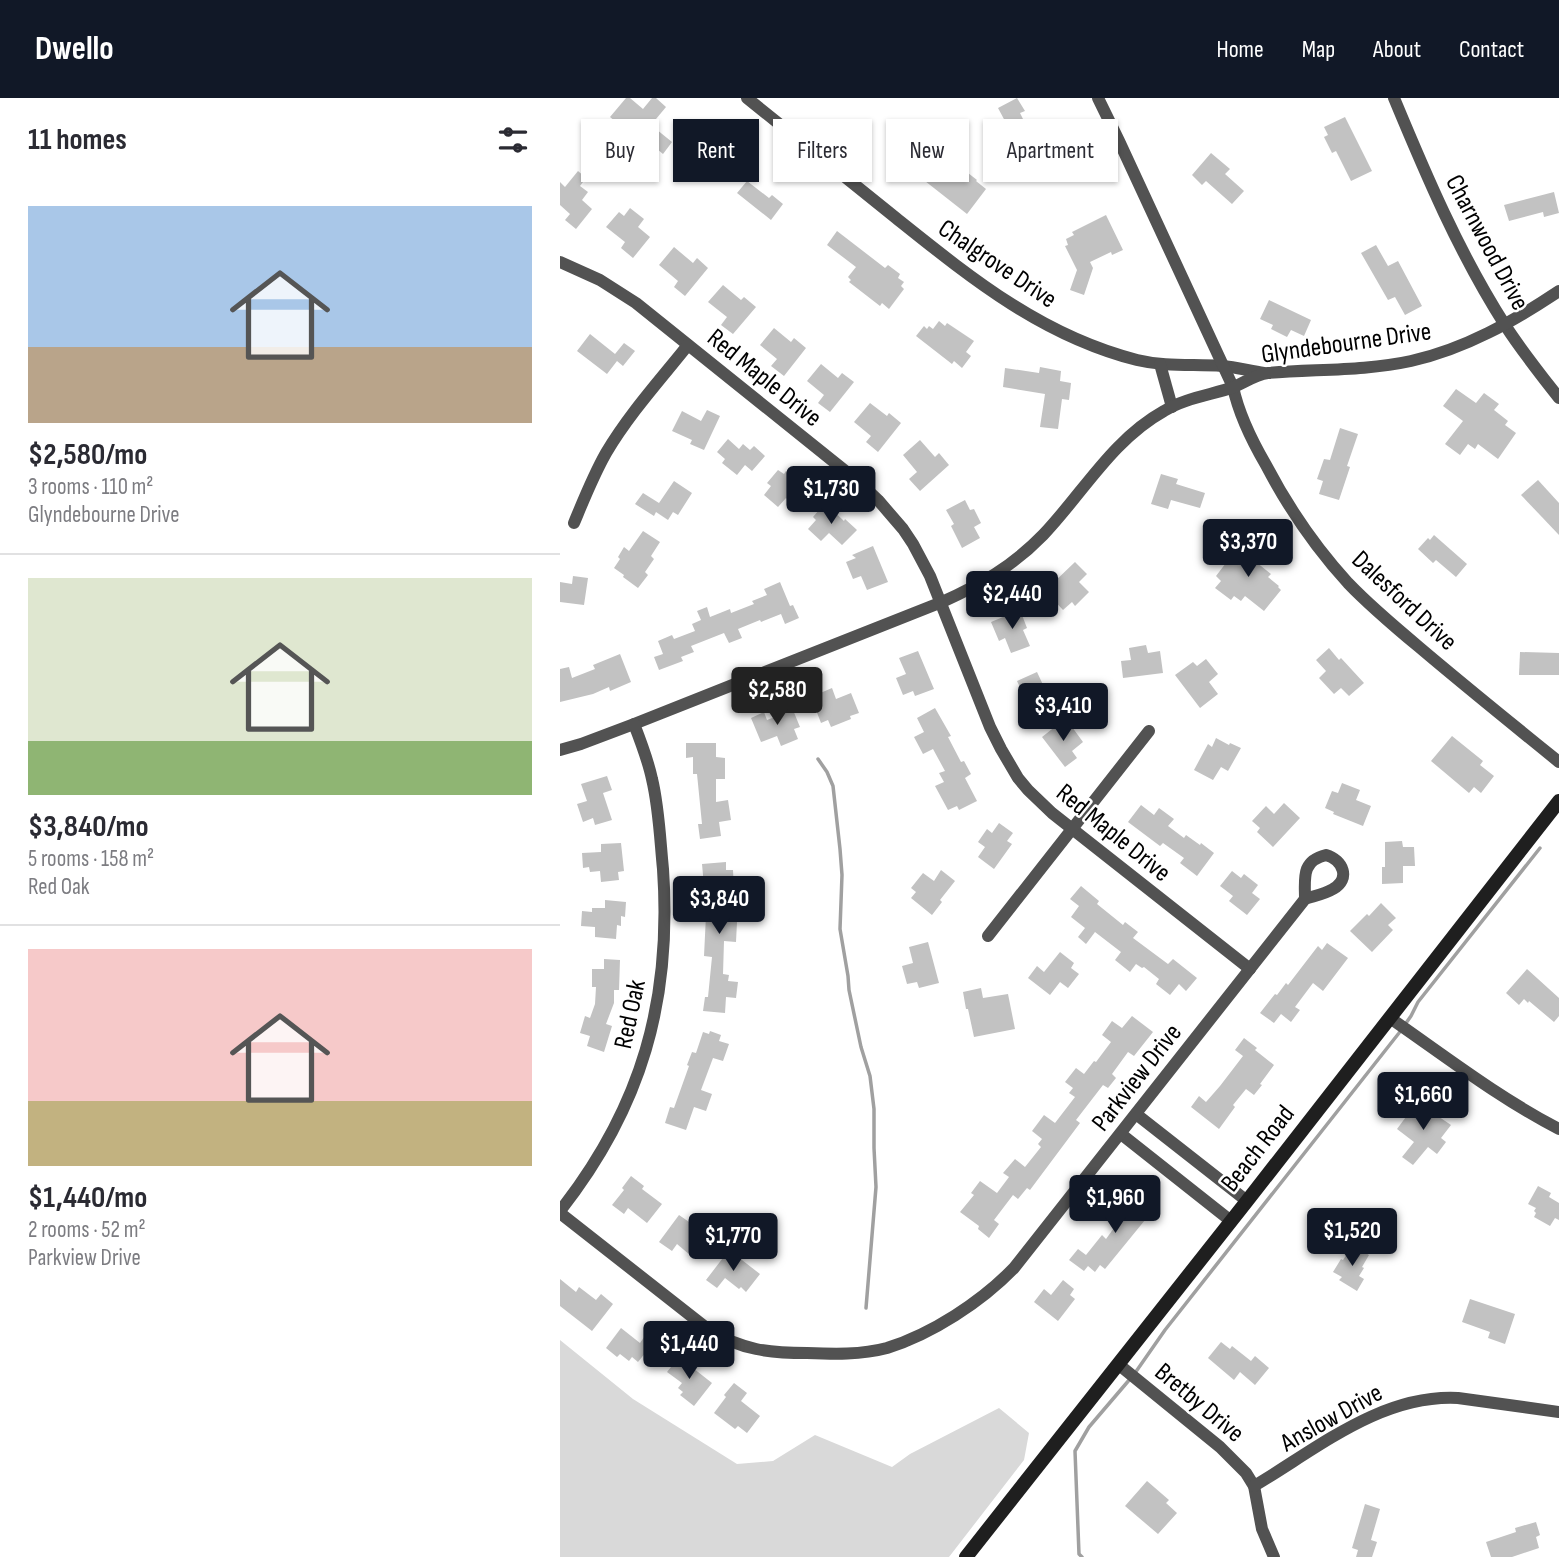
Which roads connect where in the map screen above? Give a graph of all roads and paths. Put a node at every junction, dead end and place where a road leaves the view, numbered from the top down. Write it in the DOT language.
graph roads {
  1 [pos="747,98"];
  2 [pos="1098,98"];
  3 [pos="1394,98"];
  4 [pos="560,262"];
  5 [pos="1559,291"];
  6 [pos="1505,325"];
  7 [pos="688,345"];
  8 [pos="1160,365"];
  9 [pos="1223,366"];
  10 [pos="1264,373"];
  11 [pos="1233,387"];
  12 [pos="1559,398"];
  13 [pos="1172,407"];
  14 [pos="574,523"];
  15 [pos="942,602"];
  16 [pos="634,723"];
  17 [pos="1149,731"];
  18 [pos="560,750"];
  19 [pos="1559,762"];
  20 [pos="1559,801"];
  21 [pos="1071,829"];
  22 [pos="1305,899"];
  23 [pos="988,936"];
  24 [pos="1250,969"];
  25 [pos="1390,1018"];
  26 [pos="1136,1114"];
  27 [pos="1559,1129"];
  28 [pos="1121,1134"];
  29 [pos="1247,1201"];
  30 [pos="560,1212"];
  31 [pos="1231,1221"];
  32 [pos="1118,1364"];
  33 [pos="1559,1412"];
  34 [pos="1254,1486"];
  35 [pos="966,1557"];
  36 [pos="1274,1557"];
  1 -- 8 [label="street, Chalgrove Drive"];
  2 -- 9 [label="street, Dalesford Drive"];
  3 -- 6 [label="street, Charnwood Drive"];
  4 -- 7 [label="street, Red Maple Drive"];
  5 -- 6 [label="street, Glyndebourne Drive"];
  6 -- 10 [label="street, Glyndebourne Drive"];
  6 -- 12 [label="street, Charnwood Drive"];
  7 -- 14 [label="street"];
  7 -- 15 [label="street, Red Maple Drive"];
  8 -- 9 [label="street, Chalgrove Drive"];
  8 -- 13 [label="street"];
  9 -- 10 [label="street, Chalgrove Drive"];
  9 -- 11 [label="street, Dalesford Drive"];
  10 -- 11 [label="street, Glyndebourne Drive"];
  11 -- 13 [label="street, Glyndebourne Drive"];
  11 -- 19 [label="street, Dalesford Drive"];
  13 -- 15 [label="street, Glyndebourne Drive"];
  15 -- 16 [label="street, Glyndebourne Drive"];
  15 -- 21 [label="street, Red Maple Drive"];
  16 -- 18 [label="street, Glyndebourne Drive"];
  16 -- 30 [label="street, Red Oak"];
  17 -- 21 [label="street"];
  20 -- 25 [label="street, Beach Road"];
  21 -- 23 [label="street"];
  21 -- 24 [label="street, Red Maple Drive"];
  22 -- 24 [label="street, Parkview Drive"];
  24 -- 26 [label="street, Parkview Drive"];
  25 -- 27 [label="street"];
  25 -- 29 [label="street, Beach Road"];
  26 -- 28 [label="street, Parkview Drive"];
  26 -- 29 [label="street"];
  28 -- 30 [label="street, Parkview Drive"];
  28 -- 31 [label="street"];
  29 -- 31 [label="street, Beach Road"];
  31 -- 32 [label="street, Beach Road"];
  32 -- 34 [label="street, Bretby Drive"];
  32 -- 35 [label="street, Beach Road"];
  33 -- 34 [label="street, Anslow Drive"];
  34 -- 36 [label="street, Bretby Drive"];
}
